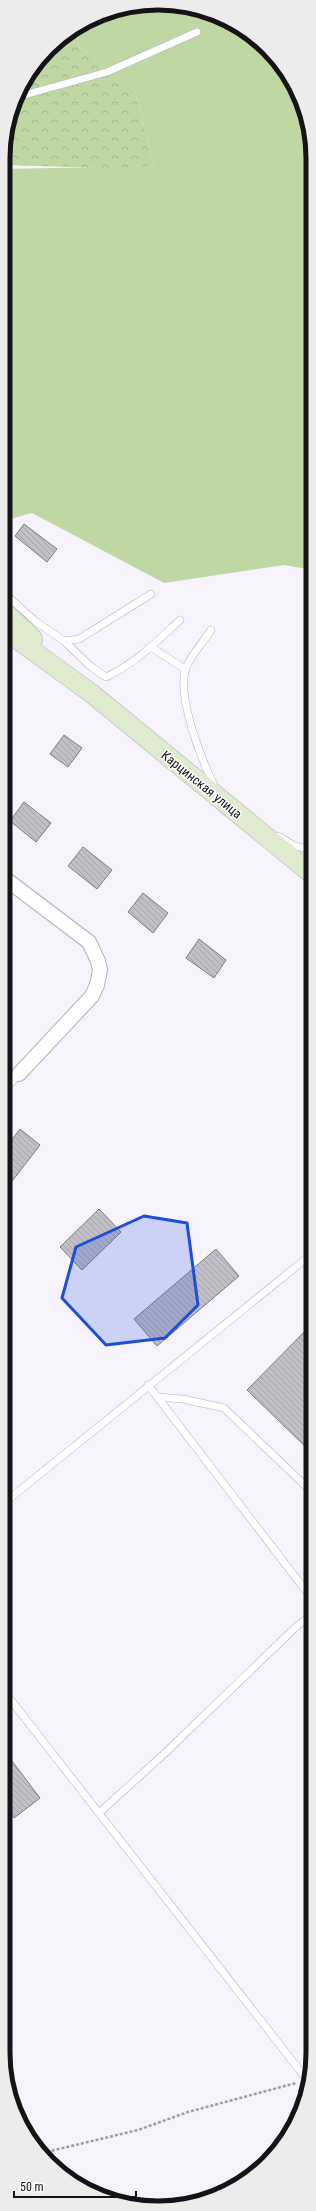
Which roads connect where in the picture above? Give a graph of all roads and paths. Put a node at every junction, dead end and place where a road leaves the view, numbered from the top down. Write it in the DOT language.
graph roads {
  1 [pos="197,32"];
  2 [pos="24,95"];
  3 [pos="151,594"];
  4 [pos="10,598"];
  5 [pos="10,617"];
  6 [pos="180,620"];
  7 [pos="211,630"];
  8 [pos="10,634"];
  9 [pos="64,640"];
  10 [pos="151,646"];
  11 [pos="185,669"];
  12 [pos="91,693"];
  13 [pos="222,802"];
  14 [pos="306,849"];
  15 [pos="306,869"];
  16 [pos="10,882"];
  17 [pos="19,1074"];
  18 [pos="10,1084"];
  19 [pos="306,1258"];
  20 [pos="148,1385"];
  21 [pos="157,1397"];
  22 [pos="306,1486"];
  23 [pos="10,1498"];
  24 [pos="306,1591"];
  25 [pos="306,1619"];
  26 [pos="10,1699"];
  27 [pos="99,1813"];
  28 [pos="304,2075"];
  29 [pos="303,2081"];
  30 [pos="48,2152"];
  1 -- 2 [label="lane"];
  3 -- 9 [label="lane"];
  4 -- 9 [label="lane"];
  5 -- 12 [label="main road"];
  6 -- 10 [label="lane"];
  7 -- 11 [label="lane"];
  8 -- 12 [label="main road"];
  9 -- 10 [label="lane"];
  10 -- 11 [label="lane"];
  11 -- 13 [label="lane"];
  12 -- 13 [label="main road, Карцинская улица"];
  13 -- 14 [label="lane"];
  13 -- 15 [label="main road, Карцинская улица"];
  16 -- 17 [label="street"];
  17 -- 18 [label="lane"];
  19 -- 20 [label="lane"];
  20 -- 21 [label="lane"];
  20 -- 23 [label="lane"];
  21 -- 22 [label="lane"];
  21 -- 24 [label="lane"];
  25 -- 27 [label="lane"];
  26 -- 27 [label="lane"];
  27 -- 28 [label="lane"];
  29 -- 30 [label="path"];
}
